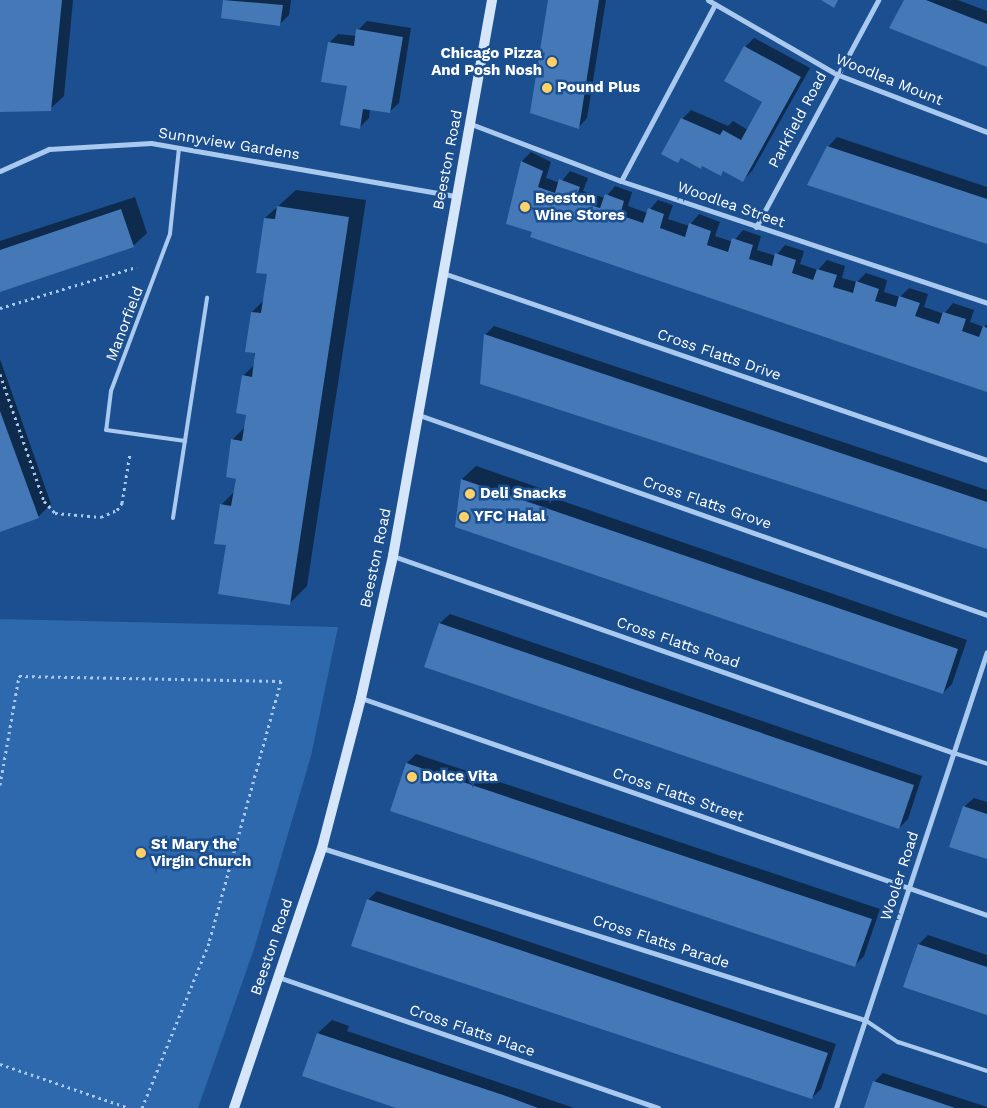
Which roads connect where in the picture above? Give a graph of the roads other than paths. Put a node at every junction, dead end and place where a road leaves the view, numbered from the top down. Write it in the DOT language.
graph roads {
  1 [pos="492,0"];
  2 [pos="708,0"];
  3 [pos="878,0"];
  4 [pos="715,4"];
  5 [pos="836,74"];
  6 [pos="470,124"];
  7 [pos="987,132"];
  8 [pos="179,148"];
  9 [pos="0,171"];
  10 [pos="621,182"];
  11 [pos="456,196"];
  12 [pos="756,227"];
  13 [pos="443,273"];
  14 [pos="207,298"];
  15 [pos="987,303"];
  16 [pos="419,415"];
  17 [pos="185,441"];
  18 [pos="987,460"];
  19 [pos="173,518"];
  20 [pos="393,556"];
  21 [pos="987,615"];
  22 [pos="987,652"];
  23 [pos="361,698"];
  24 [pos="954,753"];
  25 [pos="987,764"];
  26 [pos="322,848"];
  27 [pos="909,889"];
  28 [pos="987,916"];
  29 [pos="278,977"];
  30 [pos="865,1020"];
  31 [pos="987,1071"];
  32 [pos="234,1108"];
  33 [pos="658,1108"];
  34 [pos="836,1108"];
  1 -- 6 [label="street, Beeston Road"];
  2 -- 4 [label="street, Woodlea Mount"];
  3 -- 5 [label="street, Parkfield Road"];
  4 -- 5 [label="street, Woodlea Mount"];
  4 -- 10 [label="street"];
  5 -- 7 [label="street, Woodlea Mount"];
  5 -- 12 [label="street, Parkfield Road"];
  6 -- 10 [label="street, Woodlea Street"];
  6 -- 11 [label="street, Beeston Road"];
  8 -- 9 [label="street, Sunnyview Gardens"];
  8 -- 11 [label="street, Sunnyview Gardens"];
  8 -- 17 [label="lane, Manorfield"];
  10 -- 12 [label="street, Woodlea Street"];
  11 -- 13 [label="street, Beeston Road"];
  12 -- 15 [label="street, Woodlea Street"];
  13 -- 16 [label="street, Beeston Road"];
  13 -- 18 [label="street, Cross Flatts Drive"];
  14 -- 17 [label="lane"];
  16 -- 20 [label="street, Beeston Road"];
  16 -- 21 [label="street, Cross Flatts Grove"];
  17 -- 19 [label="lane"];
  20 -- 23 [label="street, Beeston Road"];
  20 -- 24 [label="street, Cross Flatts Road"];
  22 -- 24 [label="street, Wooler Road"];
  23 -- 26 [label="street, Beeston Road"];
  23 -- 27 [label="street, Cross Flatts Street"];
  24 -- 25 [label="lane"];
  24 -- 27 [label="street, Wooler Road"];
  26 -- 29 [label="street, Beeston Road"];
  26 -- 30 [label="street, Cross Flatts Parade"];
  27 -- 28 [label="street, Cross Flatts Street"];
  27 -- 30 [label="street, Wooler Road"];
  29 -- 32 [label="street, Beeston Road"];
  29 -- 33 [label="street, Cross Flatts Place"];
  30 -- 31 [label="lane, Cross Flatts Parade"];
  30 -- 34 [label="street, Wooler Road"];
}
